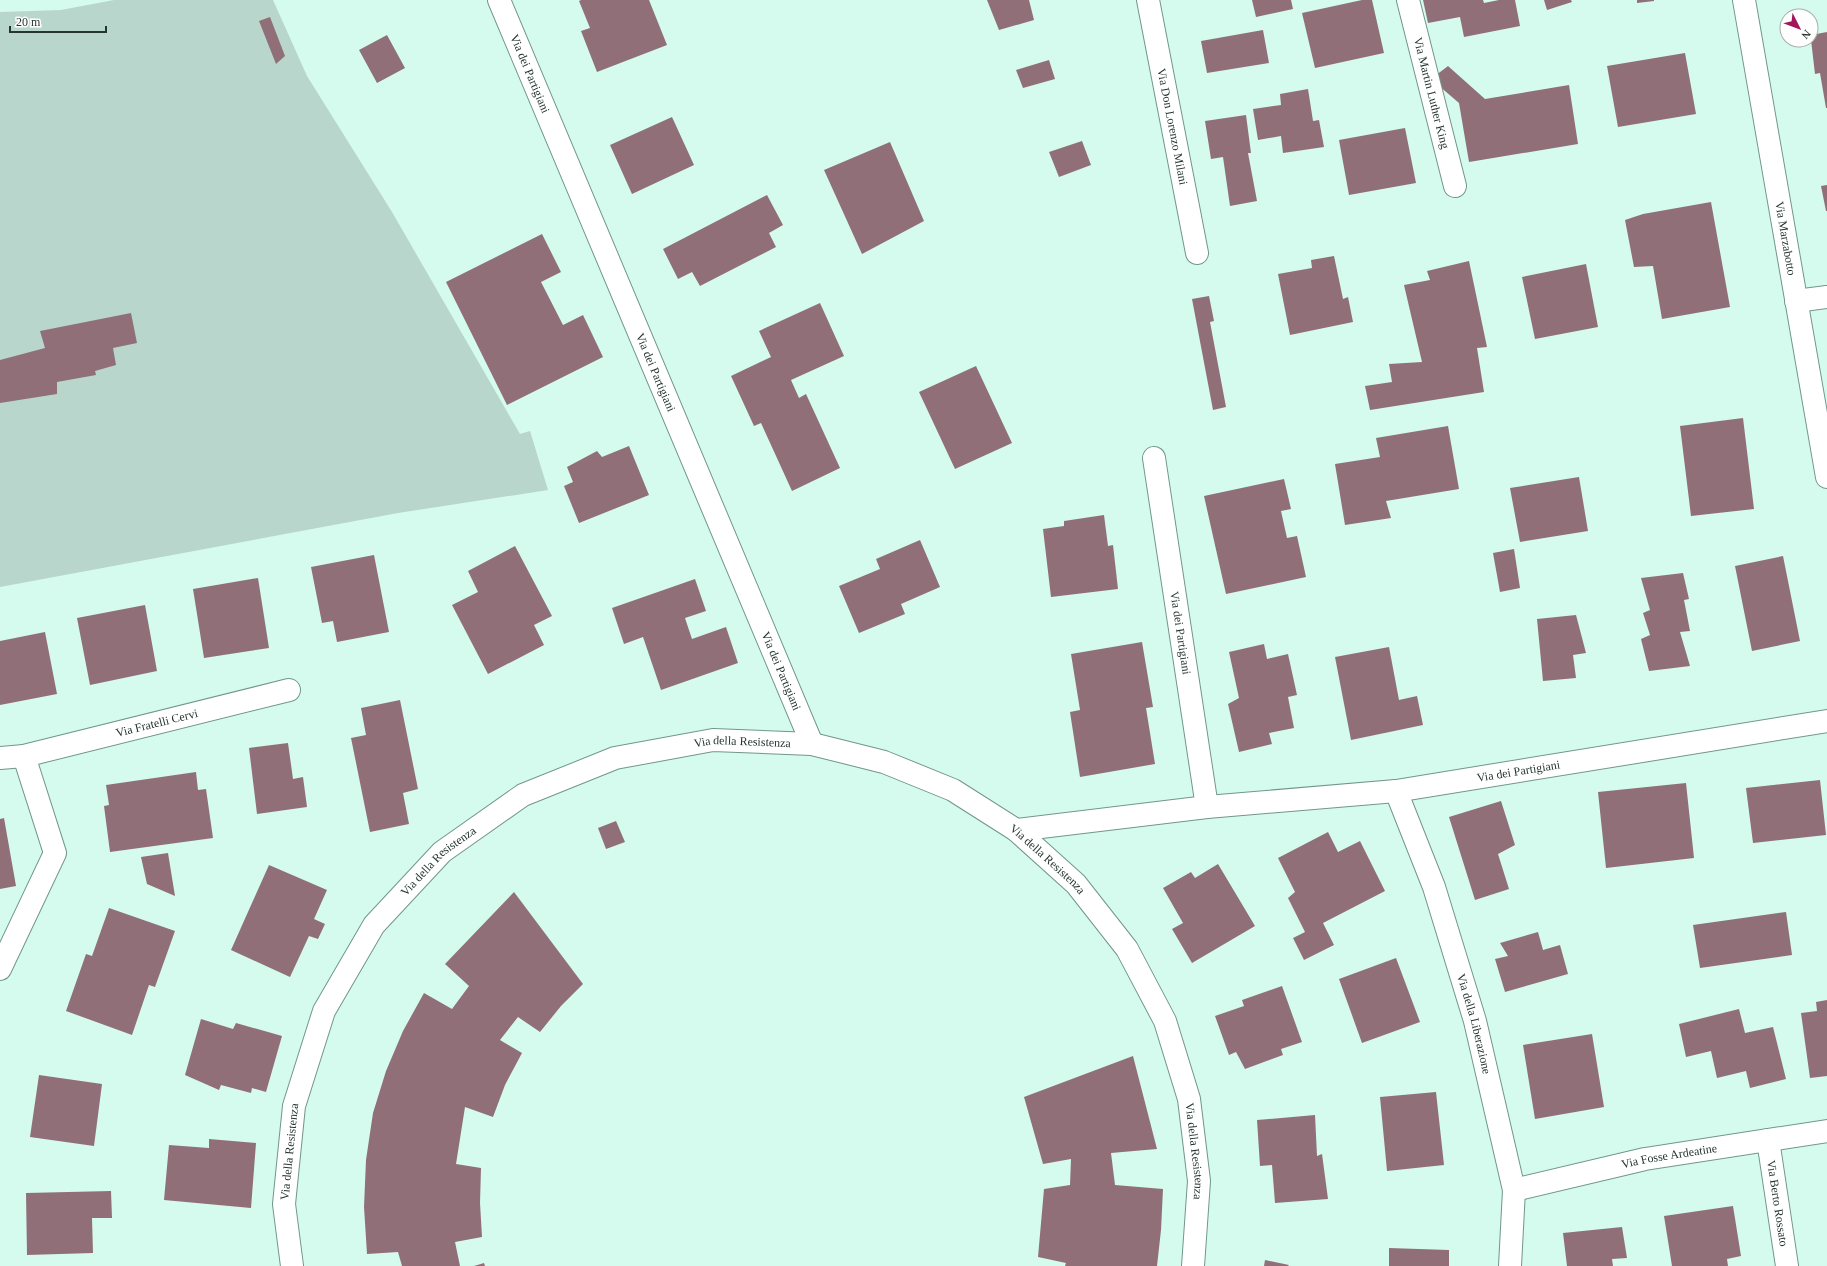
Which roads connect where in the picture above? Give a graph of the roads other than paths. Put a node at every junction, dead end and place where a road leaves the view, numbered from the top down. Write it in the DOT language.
graph roads {
  1 [pos="499,0"];
  2 [pos="1148,0"];
  3 [pos="1408,0"];
  4 [pos="1744,0"];
  5 [pos="1455,186"];
  6 [pos="1197,253"];
  7 [pos="1827,297"];
  8 [pos="1796,301"];
  9 [pos="1154,458"];
  10 [pos="1827,477"];
  11 [pos="289,690"];
  12 [pos="1827,722"];
  13 [pos="812,744"];
  14 [pos="24,756"];
  15 [pos="0,758"];
  16 [pos="1396,790"];
  17 [pos="1207,807"];
  18 [pos="1016,830"];
  19 [pos="0,969"];
  20 [pos="1827,1131"];
  21 [pos="1768,1140"];
  22 [pos="1514,1190"];
  23 [pos="292,1266"];
  24 [pos="1193,1266"];
  25 [pos="1510,1266"];
  26 [pos="1787,1266"];
  1 -- 13 [label="street, Via dei Partigiani"];
  2 -- 6 [label="street, Via Don Lorenzo Milani"];
  3 -- 5 [label="street, Via Martin Luther King"];
  4 -- 8 [label="street, Via Marzabotto"];
  7 -- 8 [label="street"];
  8 -- 10 [label="street, Via Marzabotto"];
  9 -- 17 [label="street, Via dei Partigiani"];
  11 -- 14 [label="street, Via Fratelli Cervi"];
  12 -- 16 [label="street, Via dei Partigiani"];
  13 -- 18 [label="street, Via della Resistenza"];
  13 -- 23 [label="street, Via della Resistenza"];
  14 -- 15 [label="street, Via Fratelli Cervi"];
  14 -- 19 [label="street"];
  16 -- 17 [label="street, Via dei Partigiani"];
  16 -- 22 [label="street, Via della Liberazione"];
  17 -- 18 [label="street, Via dei Partigiani"];
  18 -- 24 [label="street, Via della Resistenza"];
  20 -- 21 [label="street, Via Fosse Ardeatine"];
  21 -- 22 [label="street, Via Fosse Ardeatine"];
  21 -- 26 [label="street, Via Berto Rossato"];
  22 -- 25 [label="street, Via della Liberazione"];
}
